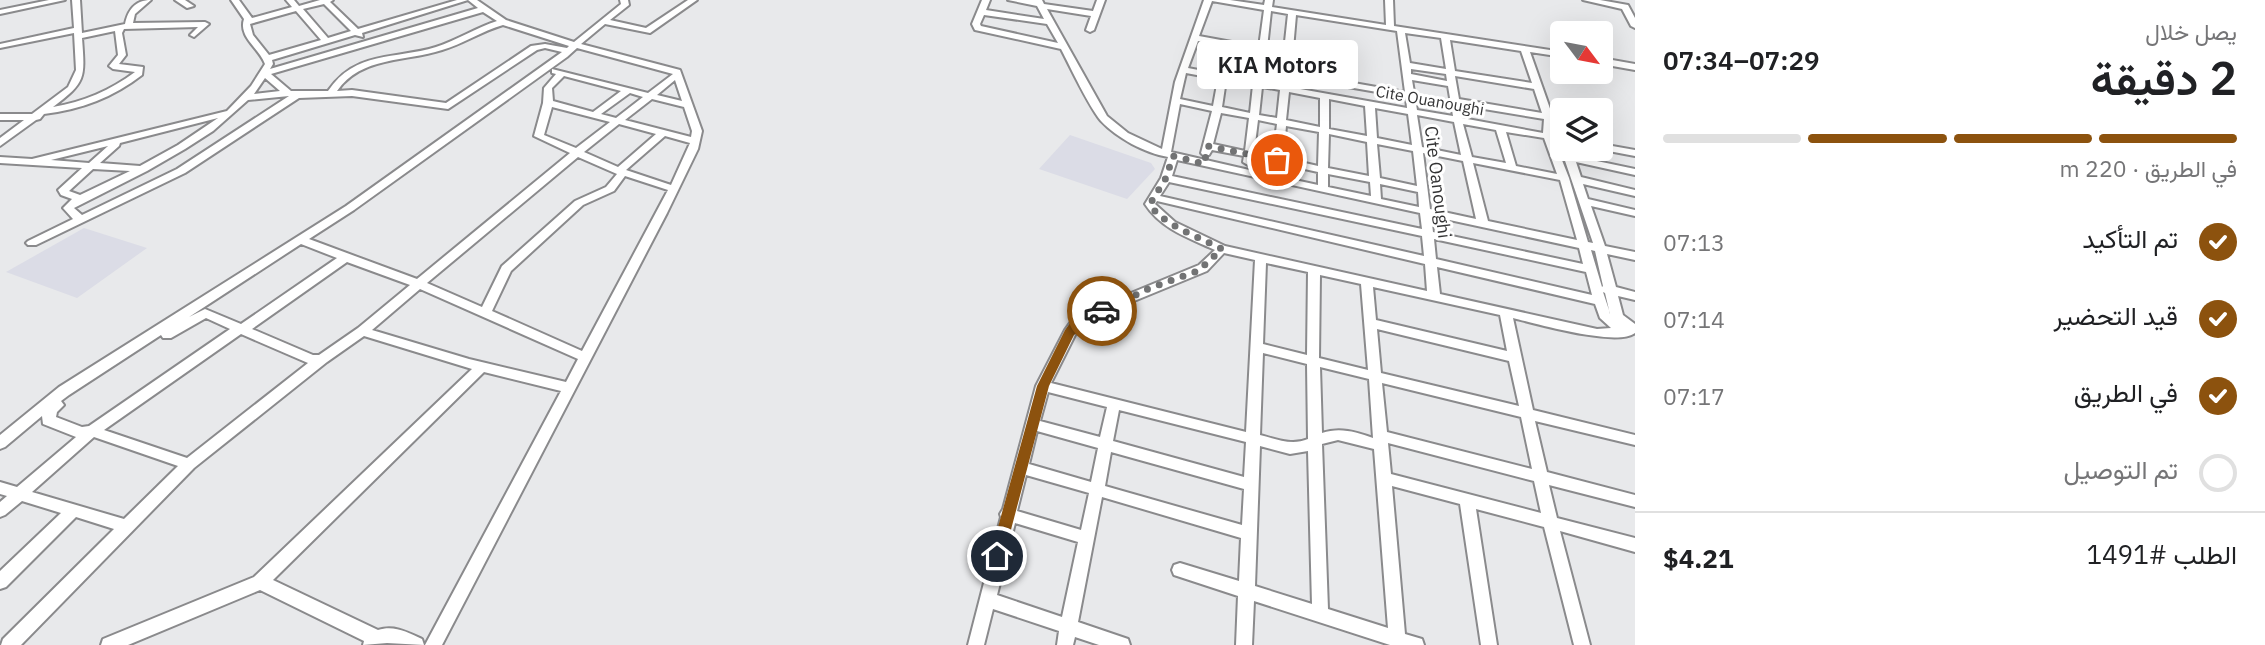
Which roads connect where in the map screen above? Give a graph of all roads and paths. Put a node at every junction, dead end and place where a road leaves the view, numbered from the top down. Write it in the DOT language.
graph roads {
  1 [pos="61,0"];
  2 [pos="76,0"];
  3 [pos="147,0"];
  4 [pos="179,0"];
  5 [pos="235,0"];
  6 [pos="290,0"];
  7 [pos="422,0"];
  8 [pos="472,0"];
  9 [pos="692,0"];
  10 [pos="986,0"];
  11 [pos="1012,0"];
  12 [pos="1101,0"];
  13 [pos="1209,0"];
  14 [pos="1215,0"];
  15 [pos="1389,0"];
  16 [pos="1587,0"];
  17 [pos="327,1"];
  18 [pos="627,2"];
  19 [pos="1040,3"];
  20 [pos="1269,4"];
  21 [pos="190,6"];
  22 [pos="298,9"];
  23 [pos="433,9"];
  24 [pos="484,9"];
  25 [pos="0,12"];
  26 [pos="981,12"];
  27 [pos="1292,12"];
  28 [pos="1096,14"];
  29 [pos="445,20"];
  30 [pos="603,21"];
  31 [pos="247,22"];
  32 [pos="503,22"];
  33 [pos="1051,22"];
  34 [pos="1635,26"];
  35 [pos="125,27"];
  36 [pos="1395,29"];
  37 [pos="1090,30"];
  38 [pos="356,31"];
  39 [pos="77,33"];
  40 [pos="194,35"];
  41 [pos="1445,37"];
  42 [pos="1195,38"];
  43 [pos="325,40"];
  44 [pos="368,43"];
  45 [pos="1228,43"];
  46 [pos="0,47"];
  47 [pos="1065,47"];
  48 [pos="572,48"];
  49 [pos="1264,50"];
  50 [pos="1525,50"];
  51 [pos="1550,53"];
  52 [pos="1287,54"];
  53 [pos="268,58"];
  54 [pos="1614,63"];
  55 [pos="1635,67"];
  56 [pos="546,68"];
  57 [pos="1183,70"];
  58 [pos="1406,71"];
  59 [pos="1450,72"];
  60 [pos="562,73"];
  61 [pos="264,74"];
  62 [pos="678,74"];
  63 [pos="1285,74"];
  64 [pos="1222,77"];
  65 [pos="1259,84"];
  66 [pos="1452,84"];
  67 [pos="1538,87"];
  68 [pos="1283,89"];
  69 [pos="628,90"];
  70 [pos="332,92"];
  71 [pos="293,94"];
  72 [pos="1409,95"];
  73 [pos="650,96"];
  74 [pos="1325,96"];
  75 [pos="247,97"];
  76 [pos="1177,101"];
  77 [pos="1455,101"];
  78 [pos="548,103"];
  79 [pos="686,105"];
  80 [pos="1370,105"];
  81 [pos="1217,109"];
  82 [pos="230,111"];
  83 [pos="1411,113"];
  84 [pos="41,114"];
  85 [pos="594,115"];
  86 [pos="0,117"];
  87 [pos="1255,117"];
  88 [pos="1549,118"];
  89 [pos="617,121"];
  90 [pos="1280,121"];
  91 [pos="1458,121"];
  92 [pos="1501,129"];
  93 [pos="1324,130"];
  94 [pos="663,133"];
  95 [pos="1548,136"];
  96 [pos="120,140"];
  97 [pos="1373,140"];
  98 [pos="695,141"];
  99 [pos="0,143"];
  100 [pos="1208,146"];
  101 [pos="1418,149"];
  102 [pos="1613,149"];
  103 [pos="576,153"];
  104 [pos="1635,153"];
  105 [pos="1249,154"];
  106 [pos="1170,155"];
  107 [pos="1467,159"];
  108 [pos="0,160"];
  109 [pos="1277,160"];
  110 [pos="1571,161"];
  111 [pos="1596,161"];
  112 [pos="32,162"];
  113 [pos="1204,164"];
  114 [pos="90,165"];
  115 [pos="1511,168"];
  116 [pos="145,169"];
  117 [pos="1323,170"];
  118 [pos="621,171"];
  119 [pos="1635,172"];
  120 [pos="1246,173"];
  121 [pos="1166,178"];
  122 [pos="1564,178"];
  123 [pos="1276,179"];
  124 [pos="1376,180"];
  125 [pos="1579,180"];
  126 [pos="674,189"];
  127 [pos="1323,189"];
  128 [pos="1423,190"];
  129 [pos="1635,193"];
  130 [pos="1153,197"];
  131 [pos="80,199"];
  132 [pos="1376,200"];
  133 [pos="1585,201"];
  134 [pos="1426,211"];
  135 [pos="1635,212"];
  136 [pos="81,220"];
  137 [pos="1483,223"];
  138 [pos="1428,233"];
  139 [pos="300,240"];
  140 [pos="32,243"];
  141 [pos="1582,245"];
  142 [pos="1600,248"];
  143 [pos="1222,249"];
  144 [pos="1635,256"];
  145 [pos="346,257"];
  146 [pos="1261,258"];
  147 [pos="1430,262"];
  148 [pos="1590,269"];
  149 [pos="1314,270"];
  150 [pos="1367,282"];
  151 [pos="418,284"];
  152 [pos="1595,287"];
  153 [pos="1611,290"];
  154 [pos="1635,296"];
  155 [pos="1433,298"];
  156 [pos="1600,301"];
  157 [pos="485,313"];
  158 [pos="1506,314"];
  159 [pos="1371,323"];
  160 [pos="240,330"];
  161 [pos="362,331"];
  162 [pos="1633,331"];
  163 [pos="1257,347"];
  164 [pos="584,356"];
  165 [pos="1514,357"];
  166 [pos="322,359"];
  167 [pos="1313,361"];
  168 [pos="483,366"];
  169 [pos="1376,376"];
  170 [pos="1043,386"];
  171 [pos="567,387"];
  172 [pos="1114,404"];
  173 [pos="1527,413"];
  174 [pos="1032,424"];
  175 [pos="92,432"];
  176 [pos="1635,440"];
  177 [pos="1253,441"];
  178 [pos="1381,441"];
  179 [pos="1317,442"];
  180 [pos="0,443"];
  181 [pos="1105,446"];
  182 [pos="189,464"];
  183 [pos="1020,467"];
  184 [pos="1540,476"];
  185 [pos="1384,478"];
  186 [pos="1251,485"];
  187 [pos="0,488"];
  188 [pos="1096,488"];
  189 [pos="20,494"];
  190 [pos="1467,500"];
  191 [pos="1635,501"];
  192 [pos="73,510"];
  193 [pos="0,512"];
  194 [pos="1007,514"];
  195 [pos="1550,522"];
  196 [pos="126,526"];
  197 [pos="1249,534"];
  198 [pos="1086,538"];
  199 [pos="1635,545"];
  200 [pos="7,567"];
  201 [pos="1180,570"];
  202 [pos="0,582"];
  203 [pos="260,582"];
  204 [pos="1246,592"];
  205 [pos="987,599"];
  206 [pos="1320,615"];
  207 [pos="1068,627"];
  208 [pos="373,642"];
  209 [pos="1398,642"];
  210 [pos="9,645"];
  211 [pos="109,645"];
  212 [pos="416,645"];
  213 [pos="433,645"];
  214 [pos="976,645"];
  215 [pos="1065,645"];
  216 [pos="1122,645"];
  217 [pos="1244,645"];
  218 [pos="1416,645"];
  219 [pos="1489,645"];
  220 [pos="1582,645"];
  1 -- 25 [label="street"];
  2 -- 39 [label="street"];
  3 -- 35 [label="street"];
  4 -- 21 [label="street"];
  5 -- 31 [label="street"];
  6 -- 22 [label="street"];
  7 -- 23 [label="street"];
  8 -- 23 [label="street"];
  8 -- 24 [label="street"];
  9 -- 30 [label="street"];
  10 -- 26 [label="street"];
  11 -- 19 [label="street"];
  12 -- 28 [label="street"];
  13 -- 42 [label="street"];
  14 -- 20 [label="street"];
  15 -- 36 [label="street, Cite Oanoughi"];
  16 -- 34 [label="street"];
  17 -- 22 [label="street"];
  17 -- 38 [label="street"];
  18 -- 30 [label="street"];
  19 -- 28 [label="street"];
  19 -- 33 [label="street"];
  20 -- 27 [label="street"];
  20 -- 49 [label="street"];
  22 -- 31 [label="street"];
  22 -- 43 [label="street"];
  23 -- 29 [label="street"];
  23 -- 38 [label="street"];
  24 -- 29 [label="street"];
  24 -- 32 [label="street"];
  26 -- 33 [label="street"];
  26 -- 47 [label="street"];
  27 -- 36 [label="street"];
  27 -- 52 [label="street"];
  28 -- 37 [label="street"];
  29 -- 44 [label="street"];
  30 -- 48 [label="street"];
  31 -- 53 [label="street"];
  32 -- 48 [label="street"];
  32 -- 70 [label="street"];
  33 -- 47 [label="street"];
  35 -- 39 [label="street"];
  35 -- 40 [label="street"];
  35 -- 84 [label="street"];
  36 -- 41 [label="street"];
  36 -- 58 [label="street, Cite Oanoughi"];
  38 -- 43 [label="street"];
  38 -- 44 [label="street"];
  39 -- 46 [label="street"];
  39 -- 84 [label="street"];
  41 -- 50 [label="street"];
  41 -- 59 [label="street"];
  42 -- 45 [label="street"];
  42 -- 57 [label="street"];
  43 -- 53 [label="street"];
  44 -- 61 [label="street"];
  45 -- 49 [label="street"];
  45 -- 64 [label="street"];
  47 -- 106 [label="street"];
  48 -- 56 [label="street"];
  48 -- 62 [label="street"];
  48 -- 70 [label="street"];
  49 -- 52 [label="street"];
  49 -- 65 [label="street"];
  50 -- 51 [label="street"];
  50 -- 67 [label="street"];
  52 -- 63 [label="street"];
  53 -- 61 [label="street"];
  54 -- 55 [label="street"];
  56 -- 60 [label="street"];
  56 -- 139 [label="street"];
  57 -- 64 [label="street, Cite Ouanoughi"];
  57 -- 76 [label="street"];
  58 -- 59 [label="street, Cite Ouanoughi"];
  58 -- 66 [label="street"];
  58 -- 72 [label="street, Cite Oanoughi"];
  59 -- 66 [label="street"];
  59 -- 67 [label="street, Cite Ouanoughi"];
  60 -- 69 [label="street"];
  60 -- 78 [label="street"];
  61 -- 71 [label="street"];
  61 -- 75 [label="street"];
  62 -- 73 [label="street"];
  62 -- 79 [label="street"];
  63 -- 68 [label="street"];
  63 -- 72 [label="street"];
  64 -- 65 [label="street, Cite Ouanoughi"];
  64 -- 81 [label="street"];
  65 -- 68 [label="street, Cite Ouanoughi"];
  65 -- 87 [label="street"];
  66 -- 77 [label="street"];
  67 -- 88 [label="street"];
  68 -- 74 [label="street, Cite Ouanoughi"];
  68 -- 90 [label="street"];
  69 -- 73 [label="street"];
  69 -- 85 [label="street"];
  70 -- 71 [label="street"];
  71 -- 75 [label="street"];
  71 -- 136 [label="street"];
  72 -- 83 [label="street, Cite Oanoughi"];
  73 -- 79 [label="street"];
  73 -- 89 [label="street"];
  74 -- 80 [label="street, Cite Ouanoughi"];
  74 -- 93 [label="street"];
  75 -- 82 [label="street"];
  76 -- 81 [label="street"];
  76 -- 106 [label="street"];
  77 -- 88 [label="street"];
  77 -- 91 [label="street"];
  78 -- 85 [label="street"];
  78 -- 103 [label="street"];
  79 -- 98 [label="street"];
  80 -- 83 [label="street, Cite Ouanoughi"];
  80 -- 97 [label="street"];
  81 -- 87 [label="street"];
  81 -- 100 [label="street"];
  82 -- 96 [label="street"];
  82 -- 116 [label="street"];
  83 -- 91 [label="street, Cite Ouanoughi"];
  83 -- 101 [label="street, Cite Oanoughi"];
  84 -- 86 [label="street"];
  84 -- 99 [label="street"];
  85 -- 89 [label="street"];
  87 -- 90 [label="street"];
  87 -- 105 [label="street"];
  88 -- 95 [label="street"];
  89 -- 94 [label="street"];
  89 -- 103 [label="street"];
  90 -- 93 [label="street"];
  90 -- 109 [label="street"];
  91 -- 92 [label="street, Cite Ouanoughi"];
  91 -- 107 [label="street"];
  92 -- 95 [label="street, Cite Ouanoughi"];
  92 -- 115 [label="street"];
  93 -- 97 [label="street"];
  93 -- 117 [label="street"];
  94 -- 98 [label="street"];
  94 -- 118 [label="street"];
  95 -- 122 [label="street"];
  96 -- 112 [label="street"];
  96 -- 114 [label="street"];
  97 -- 101 [label="street"];
  97 -- 124 [label="street"];
  98 -- 126 [label="street"];
  100 -- 105 [label="street"];
  100 -- 113 [label="street"];
  101 -- 107 [label="street"];
  101 -- 128 [label="street, Cite Oanoughi"];
  102 -- 104 [label="street"];
  103 -- 118 [label="street"];
  103 -- 151 [label="street"];
  105 -- 109 [label="street"];
  105 -- 120 [label="street"];
  106 -- 113 [label="street"];
  106 -- 121 [label="street"];
  107 -- 115 [label="street"];
  107 -- 137 [label="street"];
  108 -- 112 [label="street"];
  109 -- 117 [label="street"];
  109 -- 123 [label="street"];
  110 -- 125 [label="street"];
  111 -- 119 [label="street"];
  112 -- 114 [label="street"];
  113 -- 120 [label="street"];
  114 -- 116 [label="street"];
  114 -- 131 [label="street"];
  115 -- 122 [label="street"];
  116 -- 131 [label="street"];
  117 -- 124 [label="street"];
  117 -- 127 [label="street"];
  118 -- 126 [label="street"];
  118 -- 157 [label="street"];
  120 -- 123 [label="street"];
  121 -- 130 [label="street"];
  121 -- 138 [label="street"];
  122 -- 141 [label="street"];
  123 -- 127 [label="street"];
  124 -- 128 [label="street"];
  124 -- 132 [label="street"];
  125 -- 129 [label="street"];
  125 -- 133 [label="street"];
  126 -- 164 [label="street"];
  127 -- 132 [label="street"];
  128 -- 134 [label="street, Cite Oanoughi"];
  130 -- 143 [label="street"];
  130 -- 147 [label="street"];
  131 -- 136 [label="street"];
  132 -- 134 [label="street"];
  133 -- 135 [label="street"];
  133 -- 142 [label="street"];
  134 -- 137 [label="street"];
  134 -- 138 [label="street, Cite Oanoughi"];
  136 -- 140 [label="street"];
  137 -- 141 [label="street"];
  138 -- 147 [label="street, Cite Oanoughi"];
  138 -- 148 [label="street"];
  139 -- 145 [label="street"];
  139 -- 180 [label="street"];
  141 -- 142 [label="street"];
  141 -- 148 [label="street"];
  142 -- 144 [label="street"];
  142 -- 153 [label="street"];
  143 -- 146 [label="street"];
  143 -- 170 [label="street"];
  145 -- 151 [label="street"];
  145 -- 160 [label="street"];
  146 -- 149 [label="street"];
  146 -- 163 [label="street"];
  147 -- 155 [label="street, Cite Oanoughi"];
  147 -- 156 [label="street"];
  148 -- 152 [label="street"];
  149 -- 150 [label="street"];
  149 -- 167 [label="street"];
  150 -- 155 [label="street"];
  150 -- 159 [label="street"];
  151 -- 157 [label="street"];
  151 -- 161 [label="street"];
  152 -- 153 [label="street"];
  152 -- 156 [label="street"];
  153 -- 154 [label="street"];
  153 -- 162 [label="street"];
  155 -- 158 [label="street"];
  156 -- 162 [label="street"];
  157 -- 164 [label="street"];
  158 -- 162 [label="street"];
  158 -- 165 [label="street"];
  159 -- 165 [label="street"];
  159 -- 169 [label="street"];
  160 -- 166 [label="street"];
  160 -- 175 [label="street"];
  160 -- 175 [label="street"];
  161 -- 166 [label="street"];
  161 -- 168 [label="street"];
  163 -- 167 [label="street"];
  163 -- 177 [label="street"];
  164 -- 171 [label="street"];
  165 -- 173 [label="street"];
  166 -- 182 [label="street"];
  167 -- 169 [label="street"];
  167 -- 179 [label="street"];
  168 -- 171 [label="street"];
  168 -- 203 [label="street"];
  169 -- 173 [label="street"];
  169 -- 178 [label="street"];
  170 -- 172 [label="street"];
  170 -- 174 [label="street"];
  171 -- 213 [label="street"];
  172 -- 177 [label="street"];
  172 -- 181 [label="street"];
  173 -- 176 [label="street"];
  173 -- 184 [label="street"];
  174 -- 181 [label="street"];
  174 -- 183 [label="street"];
  175 -- 182 [label="street"];
  175 -- 189 [label="street"];
  177 -- 179 [label="street"];
  177 -- 186 [label="street"];
  178 -- 179 [label="street"];
  178 -- 184 [label="street"];
  178 -- 185 [label="street"];
  179 -- 206 [label="street"];
  181 -- 186 [label="street"];
  181 -- 188 [label="street"];
  182 -- 196 [label="street"];
  183 -- 188 [label="street"];
  183 -- 194 [label="street"];
  184 -- 191 [label="street"];
  184 -- 195 [label="street"];
  185 -- 190 [label="street"];
  185 -- 209 [label="street"];
  186 -- 197 [label="street"];
  187 -- 189 [label="street"];
  188 -- 197 [label="street"];
  188 -- 198 [label="street"];
  189 -- 192 [label="street"];
  189 -- 193 [label="street"];
  190 -- 195 [label="street"];
  190 -- 219 [label="street"];
  192 -- 196 [label="street"];
  192 -- 200 [label="street"];
  194 -- 198 [label="street"];
  194 -- 205 [label="street"];
  195 -- 199 [label="street"];
  195 -- 220 [label="street"];
  196 -- 210 [label="street"];
  197 -- 204 [label="street"];
  198 -- 207 [label="street"];
  200 -- 202 [label="street"];
  201 -- 204 [label="street"];
  203 -- 208 [label="street"];
  203 -- 211 [label="street"];
  204 -- 206 [label="street"];
  204 -- 217 [label="street"];
  205 -- 207 [label="street"];
  205 -- 214 [label="street"];
  206 -- 209 [label="street"];
  207 -- 215 [label="street"];
  207 -- 216 [label="street"];
  208 -- 212 [label="street"];
  209 -- 218 [label="street"];
}
